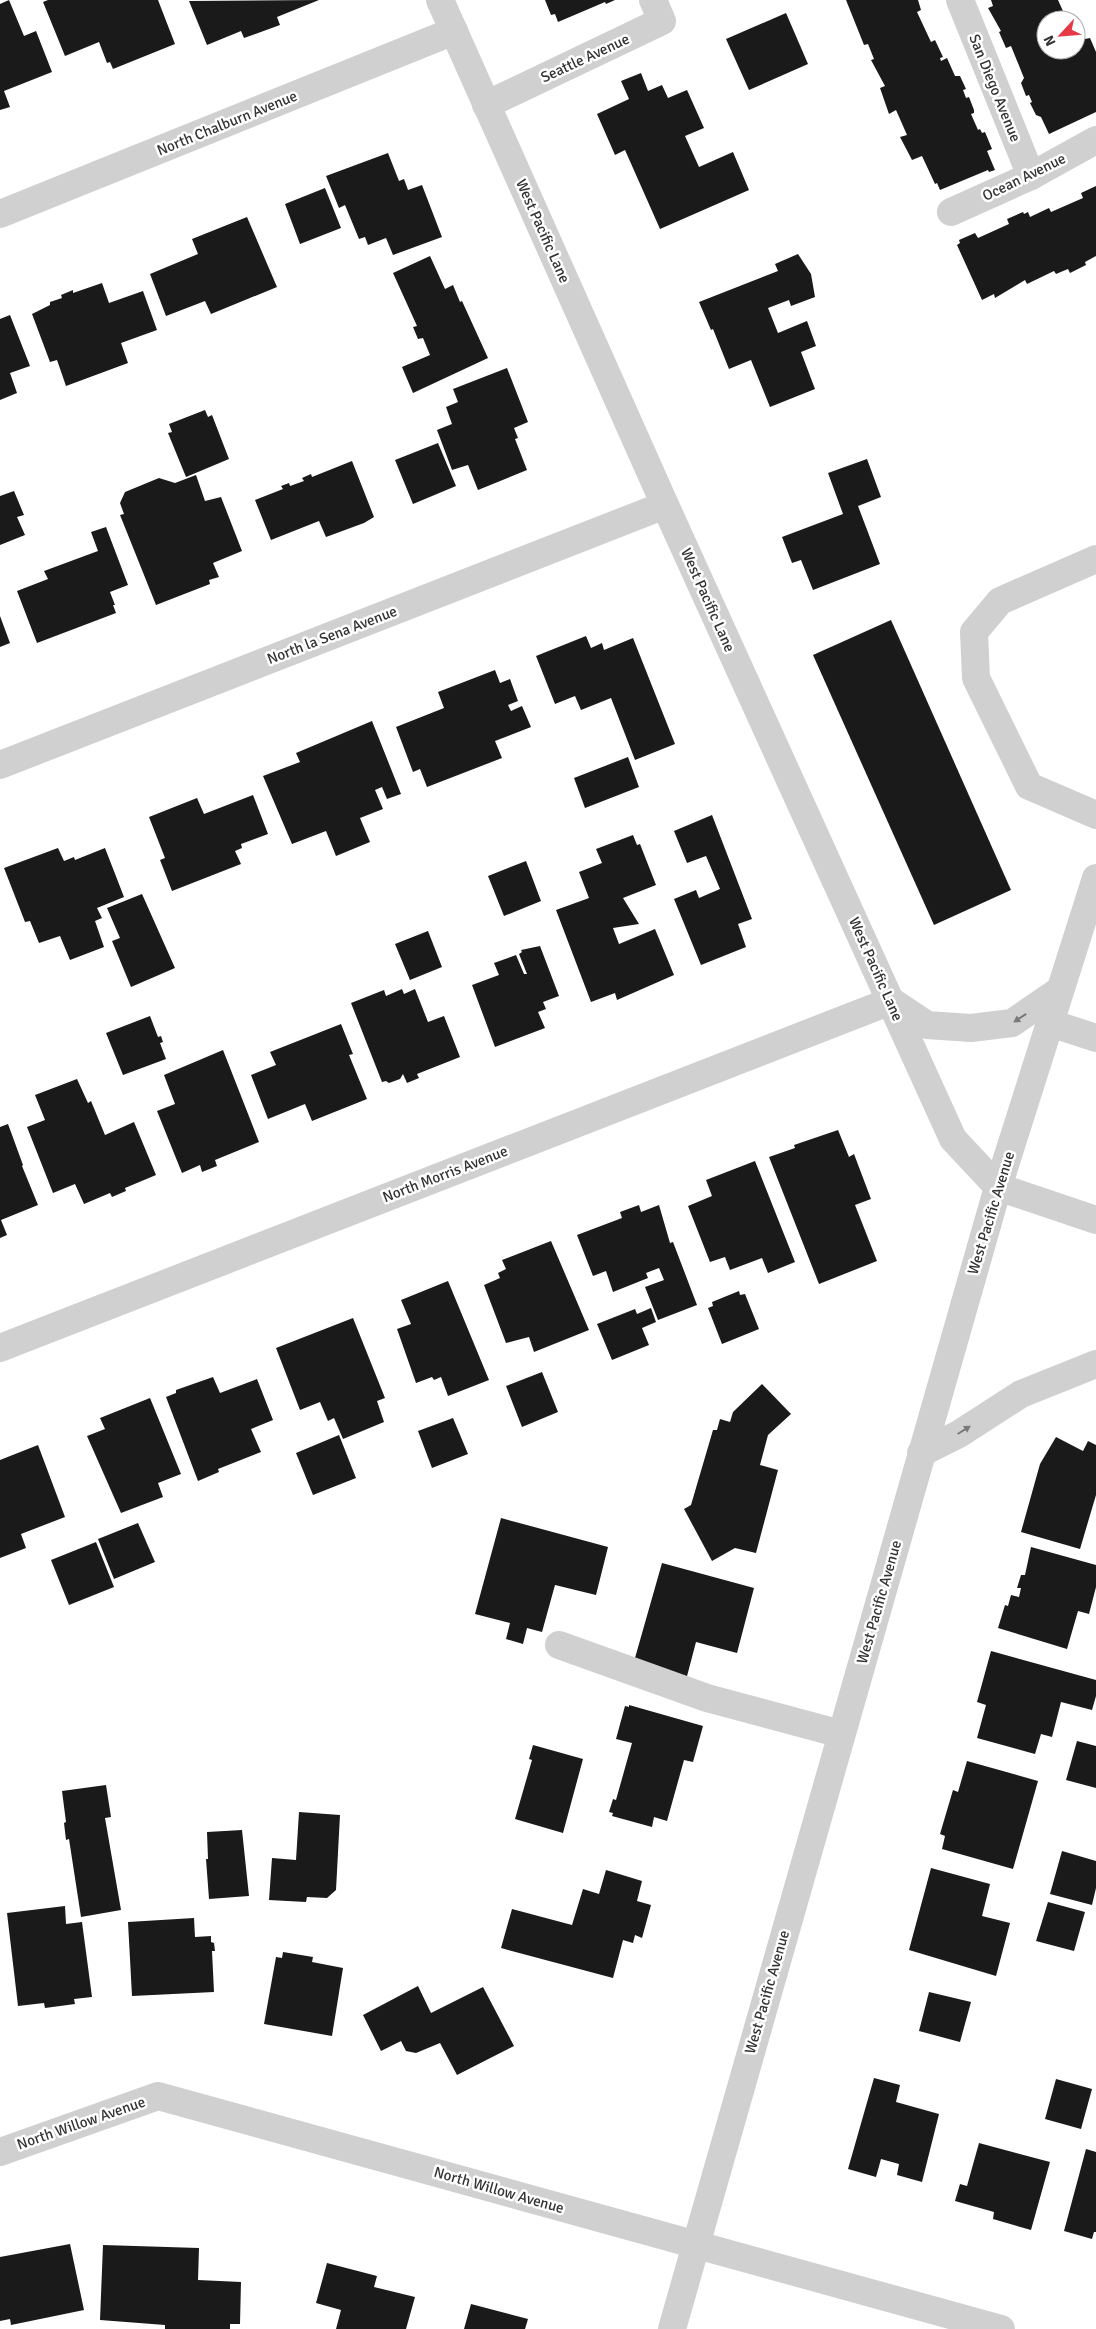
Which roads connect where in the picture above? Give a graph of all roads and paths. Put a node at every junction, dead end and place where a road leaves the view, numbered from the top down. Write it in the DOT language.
graph roads {
  1 [pos="440,0"];
  2 [pos="653,0"];
  3 [pos="960,0"];
  4 [pos="454,31"];
  5 [pos="486,105"];
  6 [pos="1096,140"];
  7 [pos="1031,176"];
  8 [pos="951,212"];
  9 [pos="0,214"];
  10 [pos="665,505"];
  11 [pos="1096,558"];
  12 [pos="0,765"];
  13 [pos="1096,815"];
  14 [pos="1096,879"];
  15 [pos="1060,990"];
  16 [pos="891,1001"];
  17 [pos="1050,1023"];
  18 [pos="1096,1038"];
  19 [pos="998,1187"];
  20 [pos="1096,1220"];
  21 [pos="0,1348"];
  22 [pos="1096,1364"];
  23 [pos="921,1453"];
  24 [pos="559,1645"];
  25 [pos="841,1734"];
  26 [pos="0,2152"];
  27 [pos="695,2245"];
  28 [pos="672,2329"];
  29 [pos="1001,2329"];
  1 -- 4 [label="street, West Pacific Lane"];
  2 -- 5 [label="street, Seattle Avenue"];
  3 -- 7 [label="street, San Diego Avenue"];
  4 -- 5 [label="street, West Pacific Lane"];
  4 -- 9 [label="street, North Chalburn Avenue"];
  5 -- 10 [label="street, West Pacific Lane"];
  6 -- 7 [label="street, Ocean Avenue"];
  7 -- 8 [label="street, Ocean Avenue"];
  10 -- 12 [label="street, North la Sena Avenue"];
  10 -- 16 [label="street, West Pacific Lane"];
  11 -- 13 [label="street"];
  14 -- 15 [label="street, West Pacific Avenue"];
  15 -- 16 [label="street, one-way"];
  15 -- 17 [label="street, West Pacific Avenue"];
  16 -- 19 [label="street, West Pacific Lane"];
  16 -- 21 [label="street, North Morris Avenue"];
  17 -- 18 [label="street"];
  17 -- 19 [label="street, West Pacific Avenue"];
  19 -- 20 [label="street"];
  19 -- 23 [label="street, West Pacific Avenue"];
  23 -- 22 [label="street, one-way"];
  23 -- 25 [label="street, West Pacific Avenue"];
  24 -- 25 [label="street"];
  25 -- 27 [label="street, West Pacific Avenue"];
  26 -- 27 [label="street, North Willow Avenue"];
  27 -- 28 [label="street, West Pacific Avenue"];
  27 -- 29 [label="street, North Willow Avenue"];
}
